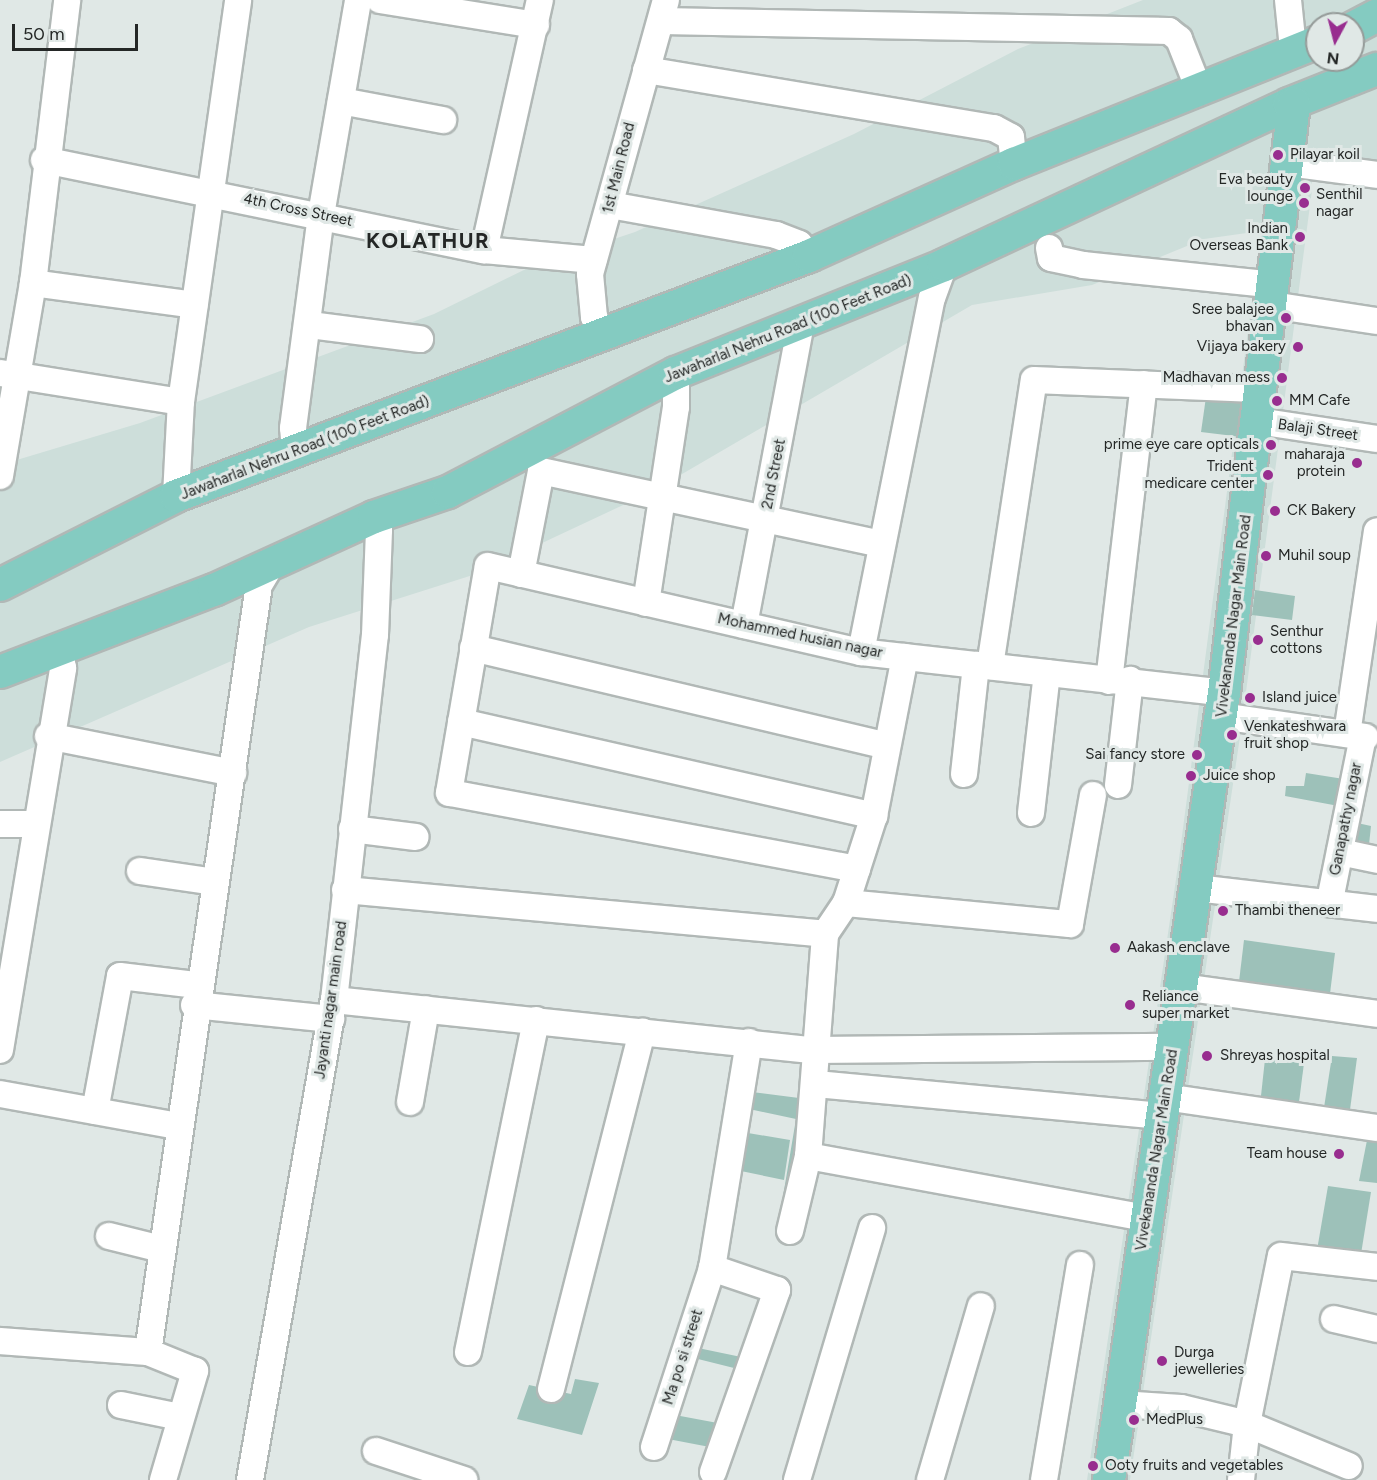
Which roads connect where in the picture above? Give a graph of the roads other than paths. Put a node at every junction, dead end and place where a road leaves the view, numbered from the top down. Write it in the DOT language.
graph roads {
  1 [pos="67,0"];
  2 [pos="238,0"];
  3 [pos="358,0"];
  4 [pos="380,0"];
  5 [pos="540,0"];
  6 [pos="1288,0"];
  7 [pos="664,10"];
  8 [pos="536,25"];
  9 [pos="1305,45"];
  10 [pos="1377,69"];
  11 [pos="646,70"];
  12 [pos="1198,87"];
  13 [pos="341,101"];
  14 [pos="1300,101"];
  15 [pos="443,120"];
  16 [pos="44,160"];
  17 [pos="1292,163"];
  18 [pos="1014,164"];
  19 [pos="1377,175"];
  20 [pos="214,192"];
  21 [pos="610,205"];
  22 [pos="321,215"];
  23 [pos="1049,248"];
  24 [pos="484,250"];
  25 [pos="809,256"];
  26 [pos="594,260"];
  27 [pos="944,265"];
  28 [pos="33,283"];
  29 [pos="1274,284"];
  30 [pos="195,305"];
  31 [pos="1377,321"];
  32 [pos="801,322"];
  33 [pos="310,325"];
  34 [pos="603,337"];
  35 [pos="420,339"];
  36 [pos="676,373"];
  37 [pos="10,375"];
  38 [pos="1144,384"];
  39 [pos="1262,389"];
  40 [pos="181,402"];
  41 [pos="1258,422"];
  42 [pos="1377,439"];
  43 [pos="295,450"];
  44 [pos="540,460"];
  45 [pos="0,476"];
  46 [pos="176,496"];
  47 [pos="659,499"];
  48 [pos="374,517"];
  49 [pos="765,520"];
  50 [pos="1376,542"];
  51 [pos="881,544"];
  52 [pos="273,562"];
  53 [pos="520,574"];
  54 [pos="0,585"];
  55 [pos="646,603"];
  56 [pos="744,625"];
  57 [pos="59,647"];
  58 [pos="473,648"];
  59 [pos="861,652"];
  60 [pos="904,657"];
  61 [pos="983,666"];
  62 [pos="0,672"];
  63 [pos="1047,673"];
  64 [pos="1120,681"];
  65 [pos="1223,705"];
  66 [pos="461,722"];
  67 [pos="48,736"];
  68 [pos="1362,737"];
  69 [pos="887,746"];
  70 [pos="233,773"];
  71 [pos="964,774"];
  72 [pos="1118,785"];
  73 [pos="1093,795"];
  74 [pos="1031,813"];
  75 [pos="874,816"];
  76 [pos="0,824"];
  77 [pos="35,824"];
  78 [pos="352,829"];
  79 [pos="416,837"];
  80 [pos="1340,852"];
  81 [pos="1377,860"];
  82 [pos="857,869"];
  83 [pos="140,871"];
  84 [pos="215,882"];
  85 [pos="1196,888"];
  86 [pos="345,890"];
  87 [pos="1330,900"];
  88 [pos="846,903"];
  89 [pos="1377,909"];
  90 [pos="825,934"];
  91 [pos="9,951"];
  92 [pos="1181,987"];
  93 [pos="196,995"];
  94 [pos="332,1009"];
  95 [pos="426,1009"];
  96 [pos="1377,1014"];
  97 [pos="536,1020"];
  98 [pos="642,1031"];
  99 [pos="749,1042"];
  100 [pos="1172,1047"];
  101 [pos="0,1050"];
  102 [pos="813,1050"];
  103 [pos="816,1084"];
  104 [pos="0,1094"];
  105 [pos="411,1102"];
  106 [pos="1163,1106"];
  107 [pos="95,1111"];
  108 [pos="178,1126"];
  109 [pos="1377,1128"];
  110 [pos="808,1156"];
  111 [pos="1146,1218"];
  112 [pos="872,1228"];
  113 [pos="790,1231"];
  114 [pos="109,1236"];
  115 [pos="161,1250"];
  116 [pos="1080,1265"];
  117 [pos="711,1268"];
  118 [pos="1377,1268"];
  119 [pos="981,1306"];
  120 [pos="1334,1319"];
  121 [pos="1377,1329"];
  122 [pos="0,1341"];
  123 [pos="148,1352"];
  124 [pos="468,1352"];
  125 [pos="551,1389"];
  126 [pos="1120,1404"];
  127 [pos="121,1405"];
  128 [pos="180,1417"];
  129 [pos="1247,1424"];
  130 [pos="654,1447"];
  131 [pos="376,1451"];
  132 [pos="1349,1466"];
  133 [pos="713,1472"];
  134 [pos="449,1478"];
  135 [pos="163,1480"];
  136 [pos="250,1480"];
  137 [pos="797,1480"];
  138 [pos="930,1480"];
  139 [pos="1044,1480"];
  140 [pos="1110,1480"];
  141 [pos="1241,1480"];
  1 -- 16 [label="street"];
  2 -- 20 [label="street"];
  3 -- 13 [label="street"];
  4 -- 8 [label="street"];
  5 -- 8 [label="street"];
  6 -- 9 [label="street"];
  7 -- 11 [label="street, 1st Main Road"];
  7 -- 12 [label="street"];
  8 -- 24 [label="street"];
  9 -- 12 [label="main road, Jawaharlal Nehru Road (100 Feet Road)"];
  10 -- 14 [label="main road, Jawaharlal Nehru Road (100 Feet Road)"];
  11 -- 18 [label="street"];
  11 -- 21 [label="street, 1st Main Road"];
  12 -- 18 [label="main road, Jawaharlal Nehru Road (100 Feet Road)"];
  13 -- 15 [label="street"];
  13 -- 22 [label="street"];
  14 -- 17 [label="main road"];
  14 -- 27 [label="main road, Jawaharlal Nehru Road (100 Feet Road)"];
  16 -- 20 [label="street, 4th Cross Street"];
  16 -- 28 [label="street"];
  17 -- 19 [label="street"];
  17 -- 29 [label="main road"];
  18 -- 25 [label="main road, Jawaharlal Nehru Road (100 Feet Road)"];
  20 -- 22 [label="street, 4th Cross Street"];
  20 -- 30 [label="street"];
  21 -- 25 [label="street"];
  21 -- 26 [label="street, 1st Main Road"];
  22 -- 24 [label="street, 4th Cross Street"];
  22 -- 33 [label="street"];
  23 -- 29 [label="street"];
  24 -- 26 [label="street, 4th Cross Street"];
  25 -- 34 [label="main road, Jawaharlal Nehru Road (100 Feet Road)"];
  26 -- 34 [label="street, 1st Main Road"];
  27 -- 32 [label="main road, Jawaharlal Nehru Road (100 Feet Road)"];
  27 -- 51 [label="street"];
  28 -- 30 [label="street"];
  28 -- 37 [label="street"];
  29 -- 31 [label="street"];
  29 -- 39 [label="main road, Vivekananda Nagar Main Road"];
  30 -- 40 [label="street"];
  32 -- 36 [label="main road, Jawaharlal Nehru Road (100 Feet Road)"];
  32 -- 49 [label="street, 2nd Street"];
  33 -- 35 [label="street"];
  33 -- 43 [label="street"];
  34 -- 43 [label="main road, Jawaharlal Nehru Road (100 Feet Road)"];
  36 -- 44 [label="main road, Jawaharlal Nehru Road (100 Feet Road)"];
  36 -- 47 [label="street"];
  37 -- 40 [label="street"];
  37 -- 45 [label="street"];
  38 -- 39 [label="street"];
  38 -- 61 [label="street"];
  38 -- 64 [label="street"];
  39 -- 41 [label="main road, Vivekananda Nagar Main Road"];
  40 -- 46 [label="street"];
  41 -- 42 [label="street, Balaji Street"];
  41 -- 65 [label="main road, Vivekananda Nagar Main Road"];
  43 -- 46 [label="main road, Jawaharlal Nehru Road (100 Feet Road)"];
  44 -- 47 [label="street"];
  44 -- 48 [label="main road, Jawaharlal Nehru Road (100 Feet Road)"];
  44 -- 53 [label="street"];
  46 -- 54 [label="main road, Jawaharlal Nehru Road (100 Feet Road)"];
  47 -- 49 [label="street"];
  47 -- 55 [label="street"];
  48 -- 52 [label="main road, Jawaharlal Nehru Road (100 Feet Road)"];
  48 -- 78 [label="street, Jayanti nagar main road"];
  49 -- 51 [label="street"];
  49 -- 56 [label="street, 2nd Street"];
  50 -- 68 [label="street, Ganapathy nagar"];
  51 -- 59 [label="street"];
  52 -- 57 [label="main road, Jawaharlal Nehru Road (100 Feet Road)"];
  52 -- 70 [label="street"];
  53 -- 55 [label="street, Mohammed husian nagar"];
  53 -- 58 [label="street, Mohammed husian nagar"];
  55 -- 56 [label="street, Mohammed husian nagar"];
  56 -- 59 [label="street, Mohammed husian nagar"];
  57 -- 62 [label="main road, Jawaharlal Nehru Road (100 Feet Road)"];
  57 -- 67 [label="street"];
  58 -- 66 [label="street"];
  58 -- 69 [label="street"];
  59 -- 60 [label="street, Mohammed husian nagar"];
  60 -- 61 [label="street, Mohammed husian nagar"];
  60 -- 69 [label="street"];
  61 -- 63 [label="street, Mohammed husian nagar"];
  61 -- 71 [label="street"];
  63 -- 64 [label="street, Mohammed husian nagar"];
  63 -- 74 [label="street"];
  64 -- 65 [label="street, Mohammed husian nagar"];
  64 -- 72 [label="street"];
  65 -- 68 [label="street, Mohammed husian nagar"];
  65 -- 85 [label="main road, Vivekananda Nagar Main Road"];
  66 -- 75 [label="street"];
  66 -- 82 [label="street"];
  67 -- 70 [label="street"];
  67 -- 77 [label="street"];
  68 -- 80 [label="street, Ganapathy nagar"];
  69 -- 75 [label="street"];
  70 -- 84 [label="street"];
  73 -- 88 [label="street"];
  75 -- 82 [label="street"];
  76 -- 77 [label="street"];
  77 -- 91 [label="street"];
  78 -- 79 [label="street"];
  78 -- 86 [label="street, Jayanti nagar main road"];
  80 -- 81 [label="street"];
  80 -- 87 [label="street, Ganapathy nagar"];
  82 -- 88 [label="street"];
  83 -- 84 [label="street"];
  84 -- 93 [label="street"];
  85 -- 87 [label="street"];
  85 -- 92 [label="main road, Vivekananda Nagar Main Road"];
  86 -- 90 [label="street"];
  86 -- 94 [label="street, Jayanti nagar main road"];
  87 -- 89 [label="street"];
  88 -- 90 [label="street"];
  90 -- 102 [label="street"];
  91 -- 101 [label="street"];
  92 -- 96 [label="street"];
  92 -- 100 [label="main road, Vivekananda Nagar Main Road"];
  93 -- 94 [label="street"];
  93 -- 107 [label="street"];
  93 -- 108 [label="street"];
  94 -- 95 [label="street"];
  94 -- 136 [label="street, Jayanti nagar main road"];
  95 -- 97 [label="street"];
  95 -- 105 [label="street"];
  97 -- 98 [label="street"];
  97 -- 124 [label="street"];
  98 -- 99 [label="street"];
  98 -- 125 [label="street"];
  99 -- 102 [label="street"];
  99 -- 117 [label="street, Ma po si street"];
  100 -- 102 [label="street"];
  100 -- 106 [label="main road, Vivekananda Nagar Main Road"];
  102 -- 103 [label="street"];
  103 -- 106 [label="street"];
  103 -- 110 [label="street"];
  104 -- 107 [label="street"];
  106 -- 109 [label="street"];
  106 -- 111 [label="main road, Vivekananda Nagar Main Road"];
  107 -- 108 [label="street"];
  108 -- 115 [label="street"];
  110 -- 111 [label="street"];
  110 -- 113 [label="street"];
  111 -- 126 [label="main road, Vivekananda Nagar Main Road"];
  112 -- 137 [label="street"];
  114 -- 115 [label="street"];
  115 -- 123 [label="street"];
  116 -- 139 [label="street"];
  117 -- 130 [label="street, Ma po si street"];
  117 -- 133 [label="street"];
  118 -- 129 [label="street"];
  119 -- 138 [label="street"];
  120 -- 121 [label="street"];
  122 -- 123 [label="street"];
  123 -- 128 [label="street"];
  126 -- 129 [label="street"];
  126 -- 140 [label="main road, Vivekananda Nagar Main Road"];
  127 -- 128 [label="street"];
  128 -- 135 [label="street"];
  129 -- 132 [label="street"];
  129 -- 141 [label="street"];
  131 -- 134 [label="street"];
}
